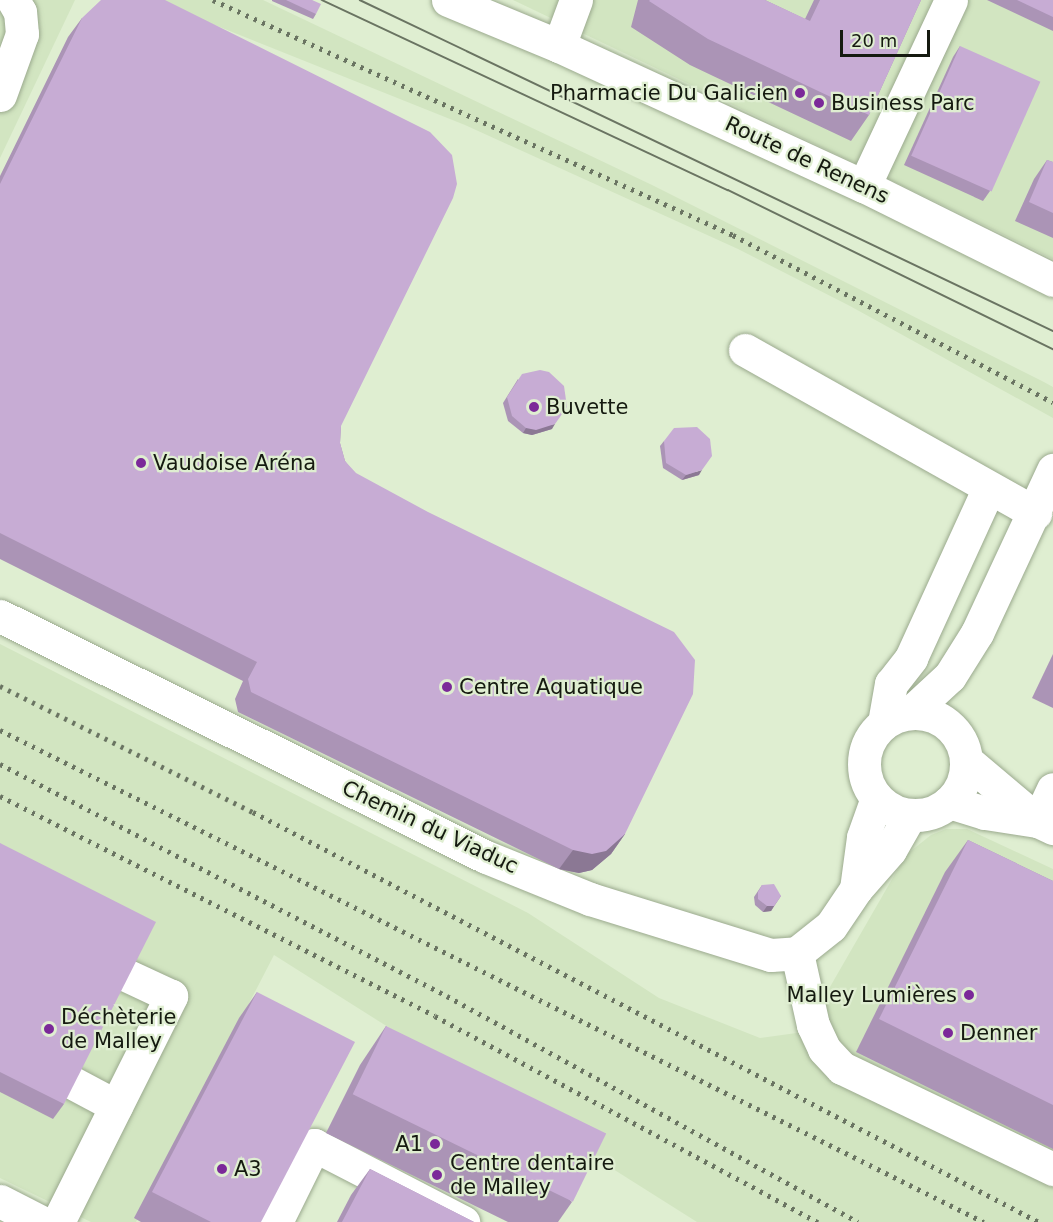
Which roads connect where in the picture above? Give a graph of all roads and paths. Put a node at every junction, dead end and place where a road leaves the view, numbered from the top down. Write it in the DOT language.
graph roads {
  1 [pos="13,0"];
  2 [pos="448,0"];
  3 [pos="576,0"];
  4 [pos="951,0"];
  5 [pos="559,46"];
  6 [pos="0,95"];
  7 [pos="864,186"];
  8 [pos="1053,280"];
  9 [pos="745,350"];
  10 [pos="1053,470"];
  11 [pos="988,488"];
  12 [pos="1035,513"];
  13 [pos="0,616"];
  14 [pos="950,676"];
  15 [pos="897,718"];
  16 [pos="961,746"];
  17 [pos="1053,789"];
  18 [pos="877,798"];
  19 [pos="949,802"];
  20 [pos="910,815"];
  21 [pos="1046,825"];
  22 [pos="856,889"];
  23 [pos="797,953"];
  24 [pos="126,975"];
  25 [pos="72,1082"];
  26 [pos="116,1106"];
  27 [pos="1053,1169"];
  28 [pos="0,1201"];
  29 [pos="41,1222"];
  30 [pos="58,1222"];
  31 [pos="276,1222"];
  32 [pos="464,1222"];
  1 -- 6 [label="street"];
  2 -- 5 [label="street, Route de Renens"];
  3 -- 5 [label="street"];
  4 -- 7 [label="street"];
  5 -- 7 [label="street, Route de Renens"];
  7 -- 8 [label="street, Route de Renens"];
  9 -- 11 [label="street"];
  10 -- 12 [label="street"];
  11 -- 12 [label="street"];
  11 -- 15 [label="street"];
  12 -- 14 [label="street"];
  13 -- 23 [label="street, Chemin du Viaduc"];
  14 -- 15 [label="street"];
  14 -- 16 [label="street"];
  15 -- 16 [label="street"];
  15 -- 18 [label="street"];
  16 -- 19 [label="street"];
  16 -- 21 [label="street"];
  17 -- 21 [label="street"];
  18 -- 20 [label="street"];
  18 -- 22 [label="street"];
  19 -- 20 [label="street"];
  19 -- 21 [label="street"];
  20 -- 22 [label="street"];
  22 -- 23 [label="street"];
  23 -- 27 [label="street"];
  24 -- 26 [label="street"];
  25 -- 26 [label="street"];
  26 -- 30 [label="street"];
  28 -- 29 [label="street"];
  31 -- 32 [label="street"];
}
